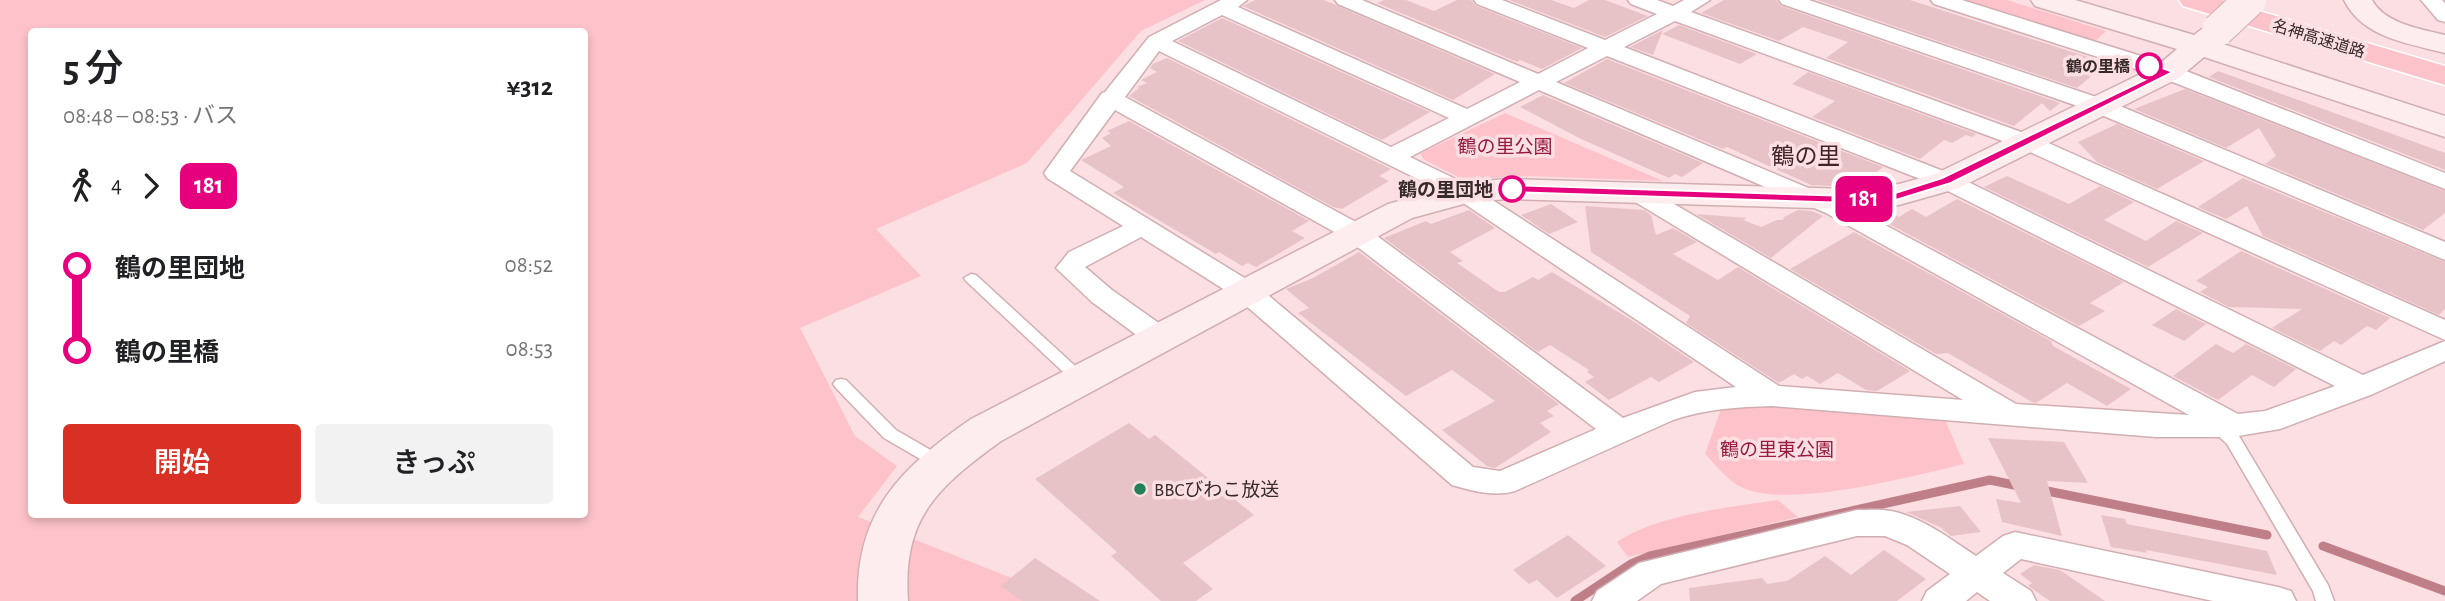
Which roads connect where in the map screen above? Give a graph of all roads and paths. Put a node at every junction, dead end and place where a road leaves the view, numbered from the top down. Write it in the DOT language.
graph roads {
  1 [pos="1345,0"];
  2 [pos="1484,0"];
  3 [pos="1638,0"];
  4 [pos="1700,0"];
  5 [pos="1789,0"];
  6 [pos="1941,0"];
  7 [pos="2045,0"];
  8 [pos="2069,0"];
  9 [pos="2094,0"];
  10 [pos="2193,0"];
  11 [pos="2250,0"];
  12 [pos="2358,0"];
  13 [pos="2431,0"];
  14 [pos="1230,3"];
  15 [pos="1674,13"];
  16 [pos="2445,16"];
  17 [pos="2124,17"];
  18 [pos="2215,28"];
  19 [pos="2397,30"];
  20 [pos="2445,37"];
  21 [pos="1156,41"];
  22 [pos="2445,44"];
  23 [pos="1606,48"];
  24 [pos="2445,62"];
  25 [pos="2168,72"];
  26 [pos="2445,76"];
  27 [pos="1538,82"];
  28 [pos="1110,98"];
  29 [pos="2100,106"];
  30 [pos="2445,108"];
  31 [pos="1467,118"];
  32 [pos="2445,127"];
  33 [pos="2027,142"];
  34 [pos="1391,157"];
  35 [pos="1947,181"];
  36 [pos="2445,182"];
  37 [pos="1636,192"];
  38 [pos="1465,193"];
  39 [pos="1811,198"];
  40 [pos="1142,226"];
  41 [pos="1356,233"];
  42 [pos="2445,251"];
  43 [pos="971,278"];
  44 [pos="1246,291"];
  45 [pos="2445,331"];
  46 [pos="1160,338"];
  47 [pos="2445,350"];
  48 [pos="1082,380"];
  49 [pos="841,384"];
  50 [pos="2362,387"];
  51 [pos="1772,396"];
  52 [pos="2011,415"];
  53 [pos="2224,426"];
  54 [pos="1620,431"];
  55 [pos="940,463"];
  56 [pos="1977,572"];
  57 [pos="883,601"];
  58 [pos="1609,601"];
  59 [pos="1940,601"];
  60 [pos="2018,601"];
  61 [pos="2278,601"];
  62 [pos="2325,601"];
  1 -- 27 [label="street"];
  2 -- 23 [label="street"];
  3 -- 15 [label="street"];
  4 -- 15 [label="street"];
  5 -- 29 [label="street"];
  6 -- 25 [label="street"];
  7 -- 18 [label="street"];
  8 -- 17 [label="street"];
  9 -- 18 [label="street"];
  10 -- 26 [label="highway, 名神高速道路"];
  11 -- 18 [label="street, bridge"];
  12 -- 19 [label="street"];
  13 -- 16 [label="street"];
  14 -- 21 [label="street"];
  14 -- 31 [label="street"];
  15 -- 23 [label="street"];
  15 -- 33 [label="street"];
  18 -- 24 [label="highway, 名神高速道路"];
  18 -- 25 [label="street"];
  18 -- 30 [label="street"];
  18 -- 32 [label="street"];
  19 -- 20 [label="street"];
  19 -- 22 [label="street"];
  21 -- 28 [label="street"];
  21 -- 34 [label="street"];
  23 -- 27 [label="street"];
  23 -- 35 [label="street"];
  25 -- 29 [label="street"];
  25 -- 36 [label="street"];
  27 -- 31 [label="street"];
  27 -- 39 [label="street"];
  28 -- 40 [label="street"];
  28 -- 41 [label="street"];
  29 -- 33 [label="street"];
  29 -- 42 [label="street"];
  31 -- 34 [label="street"];
  33 -- 35 [label="street"];
  33 -- 45 [label="street"];
  34 -- 38 [label="street"];
  35 -- 39 [label="street"];
  35 -- 50 [label="street"];
  37 -- 38 [label="street"];
  37 -- 39 [label="street"];
  37 -- 52 [label="street"];
  38 -- 41 [label="street"];
  38 -- 51 [label="street"];
  39 -- 53 [label="street"];
  40 -- 44 [label="street"];
  40 -- 46 [label="street"];
  41 -- 44 [label="street"];
  41 -- 54 [label="street"];
  43 -- 48 [label="lane"];
  44 -- 46 [label="street"];
  44 -- 54 [label="street"];
  46 -- 48 [label="street"];
  47 -- 50 [label="street"];
  48 -- 55 [label="street"];
  49 -- 55 [label="lane"];
  50 -- 53 [label="street"];
  51 -- 52 [label="street"];
  51 -- 54 [label="street"];
  52 -- 53 [label="street"];
  53 -- 62 [label="lane"];
  55 -- 57 [label="street"];
  56 -- 58 [label="street"];
  56 -- 59 [label="street"];
  56 -- 60 [label="street"];
  56 -- 61 [label="street"];
}
